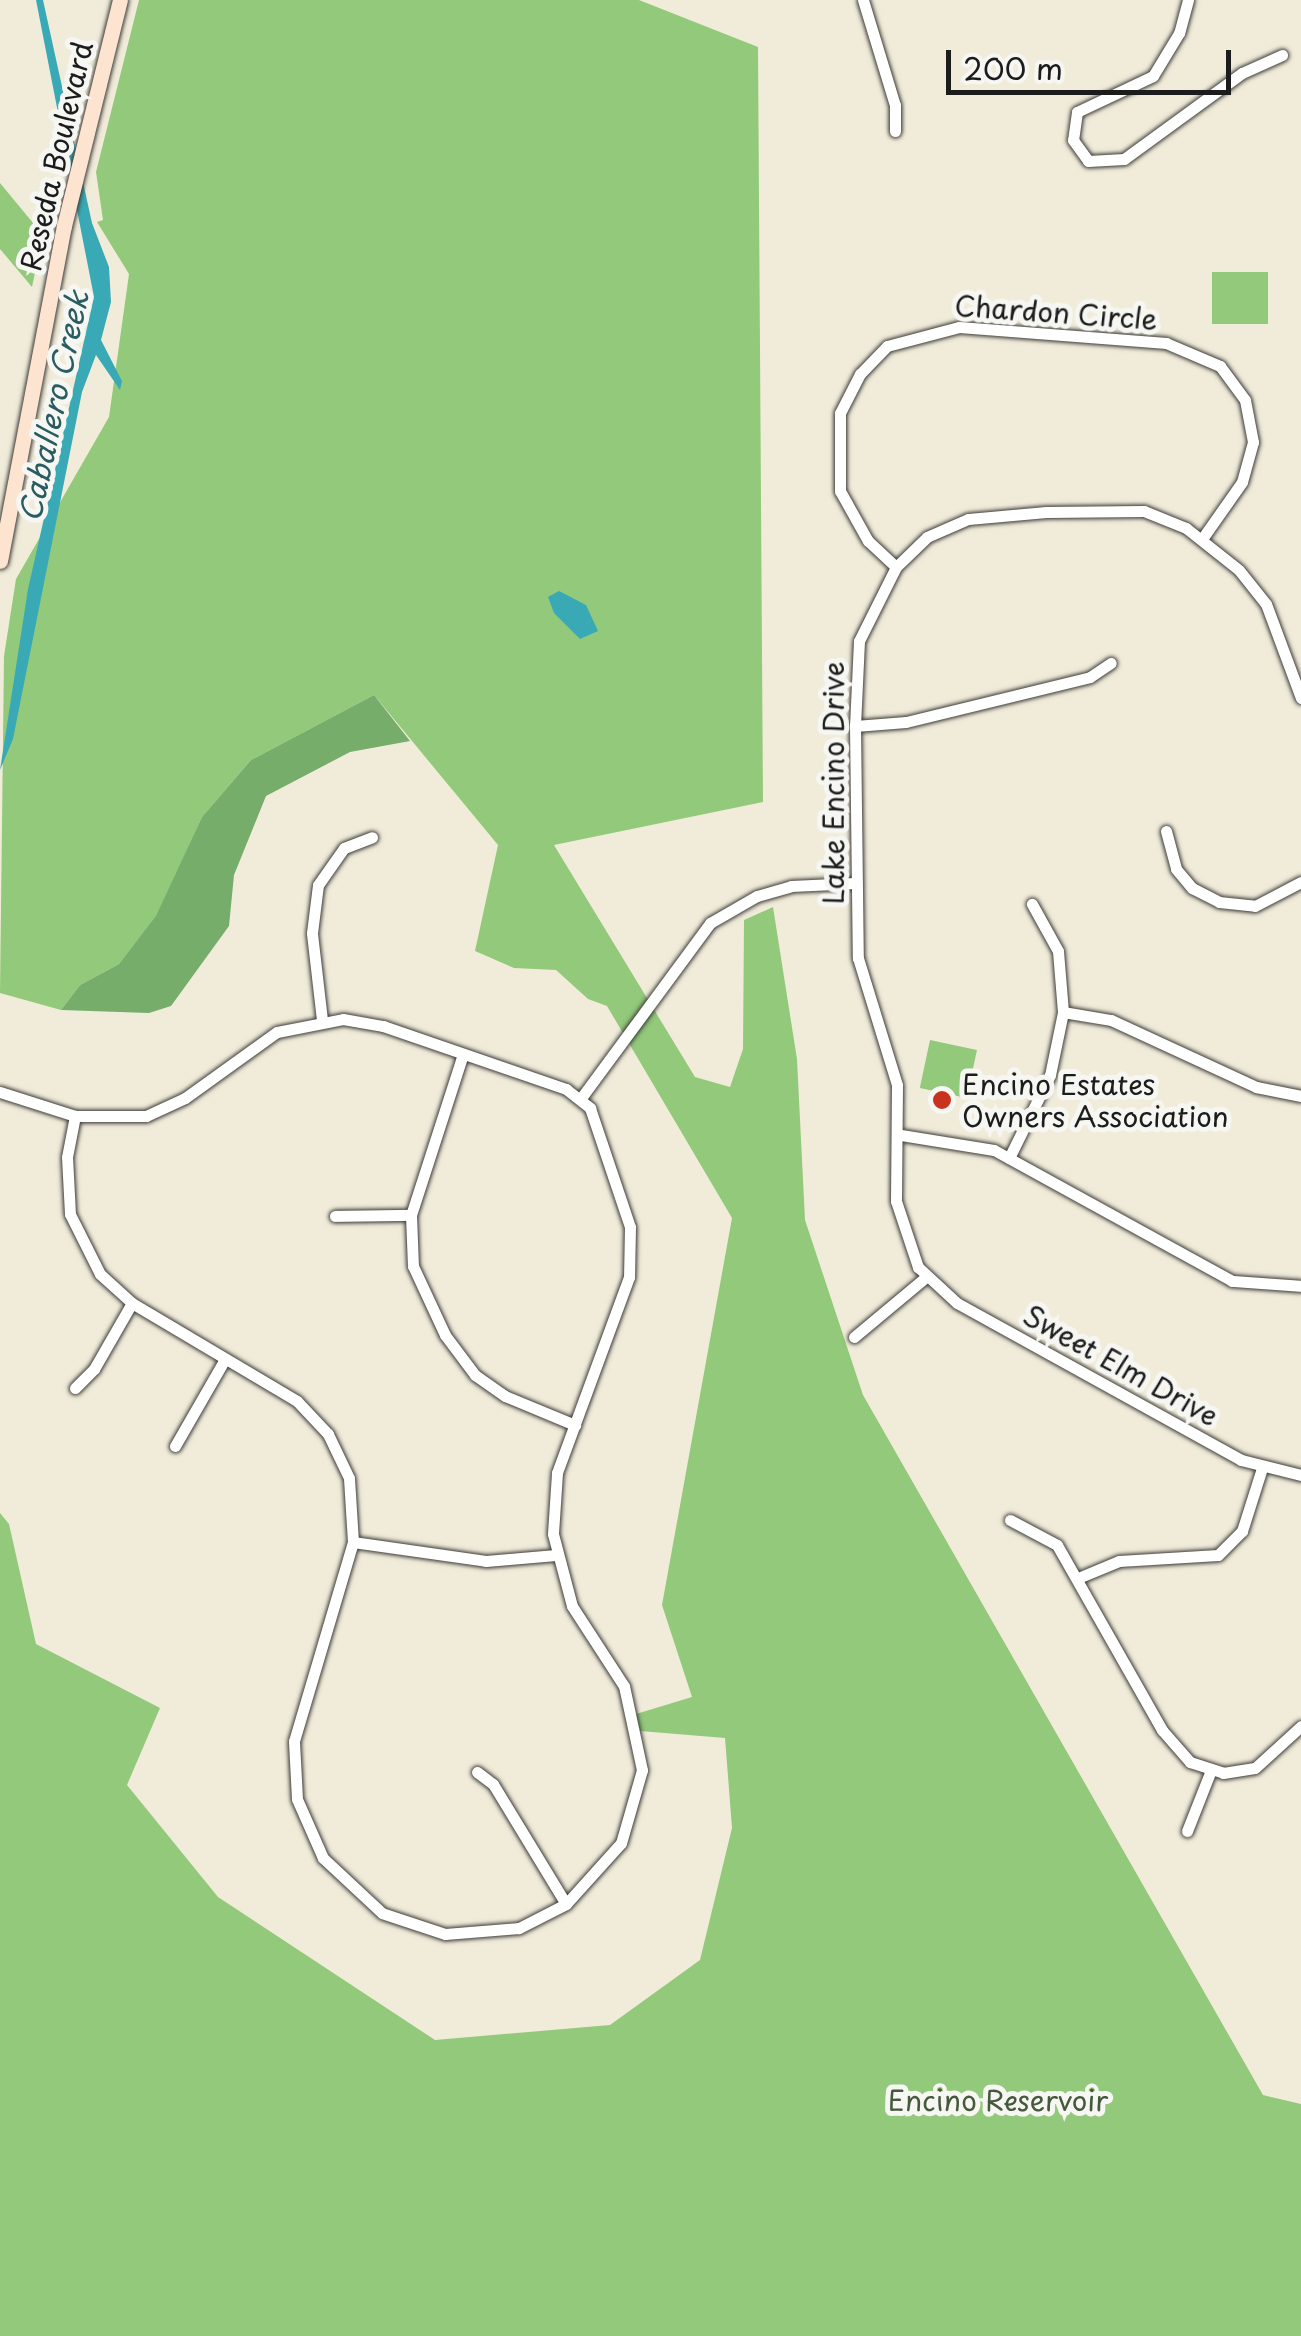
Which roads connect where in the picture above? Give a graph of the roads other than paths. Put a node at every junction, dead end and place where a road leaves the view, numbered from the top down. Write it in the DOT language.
graph roads {
  1 [pos="120,0"];
  2 [pos="863,0"];
  3 [pos="1188,0"];
  4 [pos="1282,54"];
  5 [pos="895,131"];
  6 [pos="1202,540"];
  7 [pos="0,561"];
  8 [pos="896,567"];
  9 [pos="1111,663"];
  10 [pos="1301,697"];
  11 [pos="856,726"];
  12 [pos="1166,831"];
  13 [pos="372,837"];
  14 [pos="1301,882"];
  15 [pos="856,883"];
  16 [pos="1032,904"];
  17 [pos="1062,1012"];
  18 [pos="322,1020"];
  19 [pos="464,1054"];
  20 [pos="0,1092"];
  21 [pos="1301,1096"];
  22 [pos="581,1098"];
  23 [pos="74,1116"];
  24 [pos="900,1134"];
  25 [pos="1009,1158"];
  26 [pos="411,1215"];
  27 [pos="335,1216"];
  28 [pos="926,1277"];
  29 [pos="1301,1286"];
  30 [pos="132,1304"];
  31 [pos="854,1337"];
  32 [pos="225,1359"];
  33 [pos="75,1388"];
  34 [pos="575,1425"];
  35 [pos="175,1446"];
  36 [pos="1262,1468"];
  37 [pos="1301,1475"];
  38 [pos="1010,1520"];
  39 [pos="353,1542"];
  40 [pos="556,1555"];
  41 [pos="1078,1578"];
  42 [pos="1301,1726"];
  43 [pos="1211,1770"];
  44 [pos="477,1772"];
  45 [pos="1187,1831"];
  46 [pos="566,1904"];
  1 -- 7 [label="main road, Reseda Boulevard"];
  2 -- 5 [label="street"];
  3 -- 4 [label="street"];
  6 -- 8 [label="street, Lake Encino Drive"];
  6 -- 8 [label="street, Chardon Circle"];
  6 -- 10 [label="street, Lake Encino Drive"];
  8 -- 11 [label="street, Lake Encino Drive"];
  9 -- 11 [label="street"];
  11 -- 15 [label="street, Lake Encino Drive"];
  12 -- 14 [label="street"];
  13 -- 18 [label="street"];
  15 -- 22 [label="street"];
  15 -- 24 [label="street, Lake Encino Drive"];
  16 -- 17 [label="street"];
  17 -- 21 [label="street"];
  17 -- 25 [label="street"];
  18 -- 19 [label="street"];
  18 -- 23 [label="street"];
  19 -- 22 [label="street"];
  19 -- 26 [label="street"];
  20 -- 23 [label="street"];
  22 -- 34 [label="street"];
  23 -- 30 [label="street"];
  24 -- 25 [label="street"];
  24 -- 28 [label="street, Lake Encino Drive"];
  25 -- 29 [label="street"];
  26 -- 27 [label="street"];
  26 -- 34 [label="street"];
  28 -- 31 [label="street"];
  28 -- 36 [label="street, Sweet Elm Drive"];
  30 -- 32 [label="street"];
  30 -- 33 [label="street"];
  32 -- 35 [label="street"];
  32 -- 39 [label="street"];
  34 -- 40 [label="street"];
  36 -- 37 [label="street, Sweet Elm Drive"];
  36 -- 41 [label="street"];
  38 -- 41 [label="street"];
  39 -- 40 [label="street"];
  39 -- 46 [label="street"];
  40 -- 46 [label="street"];
  41 -- 43 [label="street"];
  42 -- 43 [label="street"];
  43 -- 45 [label="street"];
  44 -- 46 [label="street"];
}
